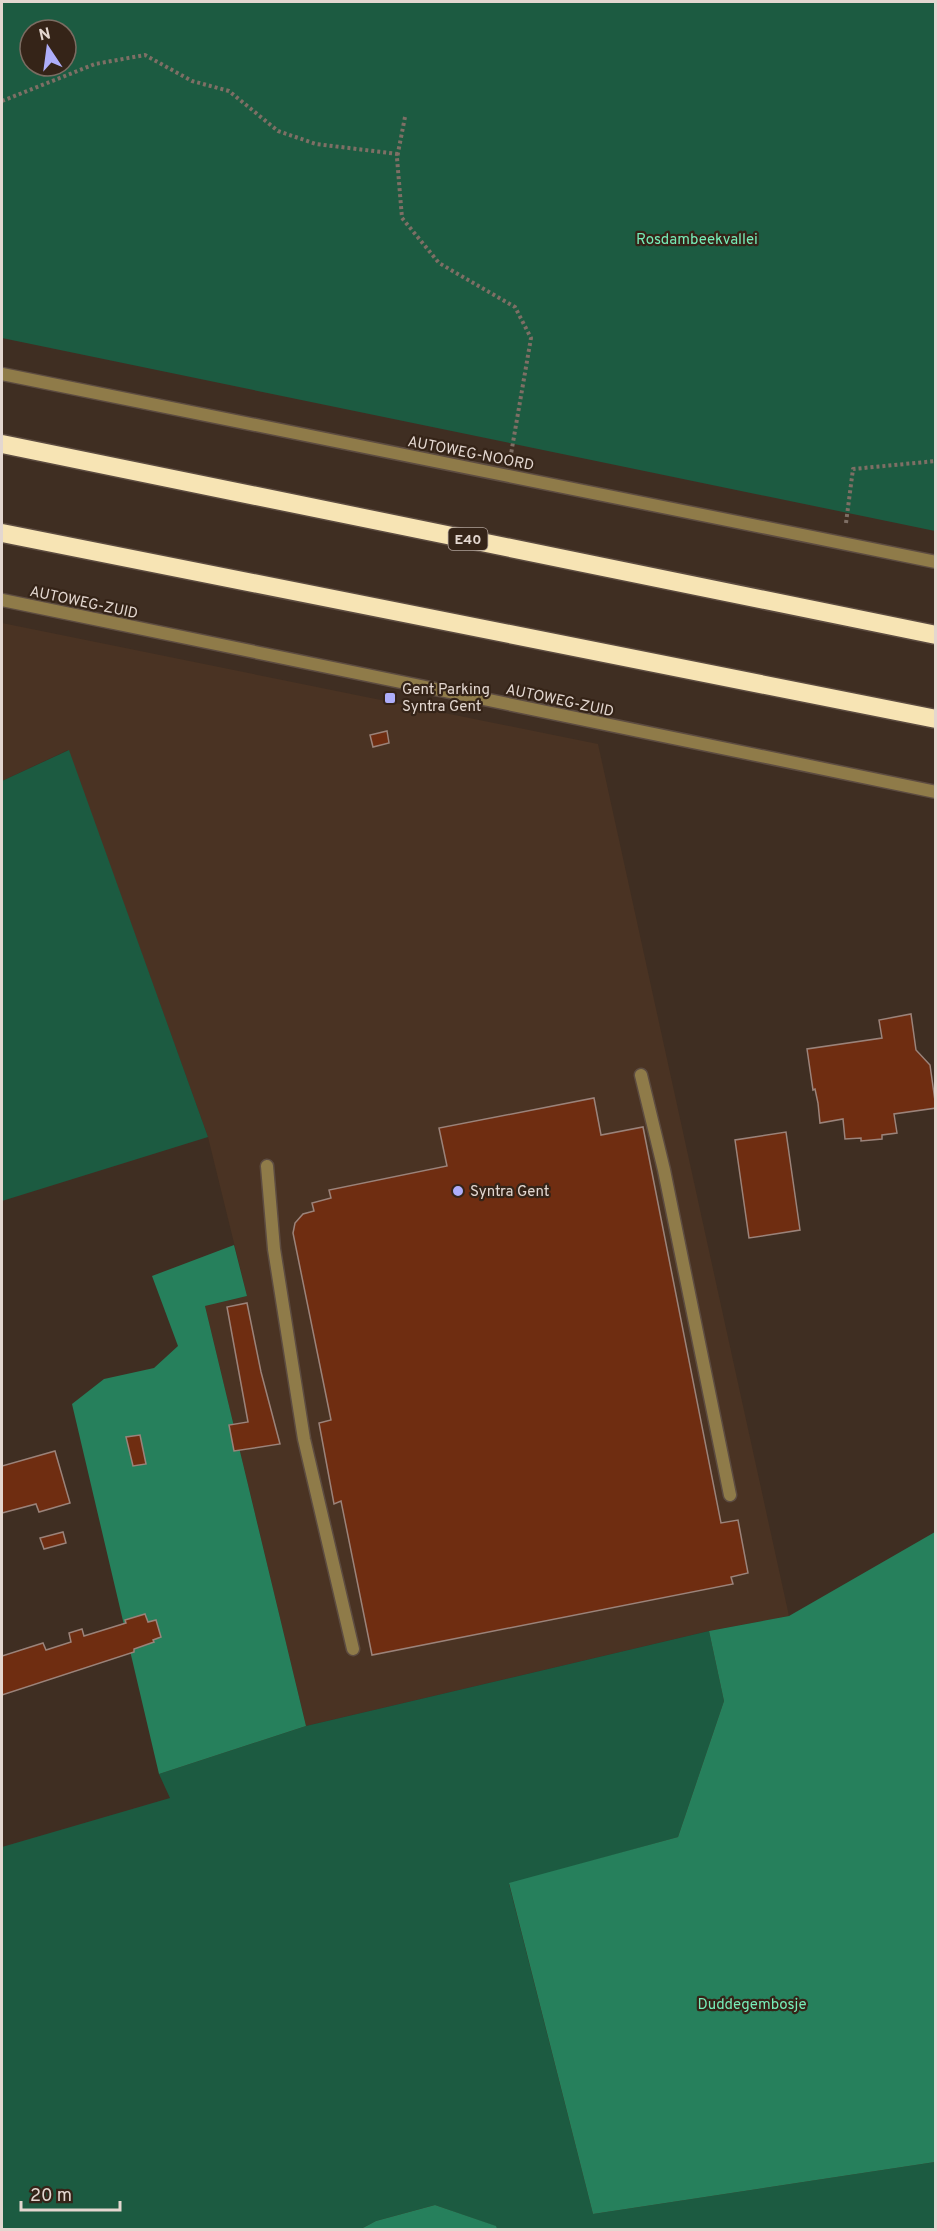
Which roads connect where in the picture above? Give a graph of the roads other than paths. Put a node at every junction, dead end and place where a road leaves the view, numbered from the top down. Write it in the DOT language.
graph roads {
  1 [pos="2,374"];
  2 [pos="2,444"];
  3 [pos="2,533"];
  4 [pos="936,562"];
  5 [pos="2,600"];
  6 [pos="936,635"];
  7 [pos="936,719"];
  8 [pos="936,792"];
  9 [pos="641,1076"];
  10 [pos="267,1166"];
  11 [pos="730,1495"];
  12 [pos="353,1649"];
  1 -- 4 [label="street, AUTOWEG-NOORD"];
  2 -- 6 [label="highway, E40"];
  3 -- 7 [label="highway"];
  5 -- 8 [label="street, AUTOWEG-ZUID"];
  9 -- 11 [label="street"];
  10 -- 12 [label="street"];
}
